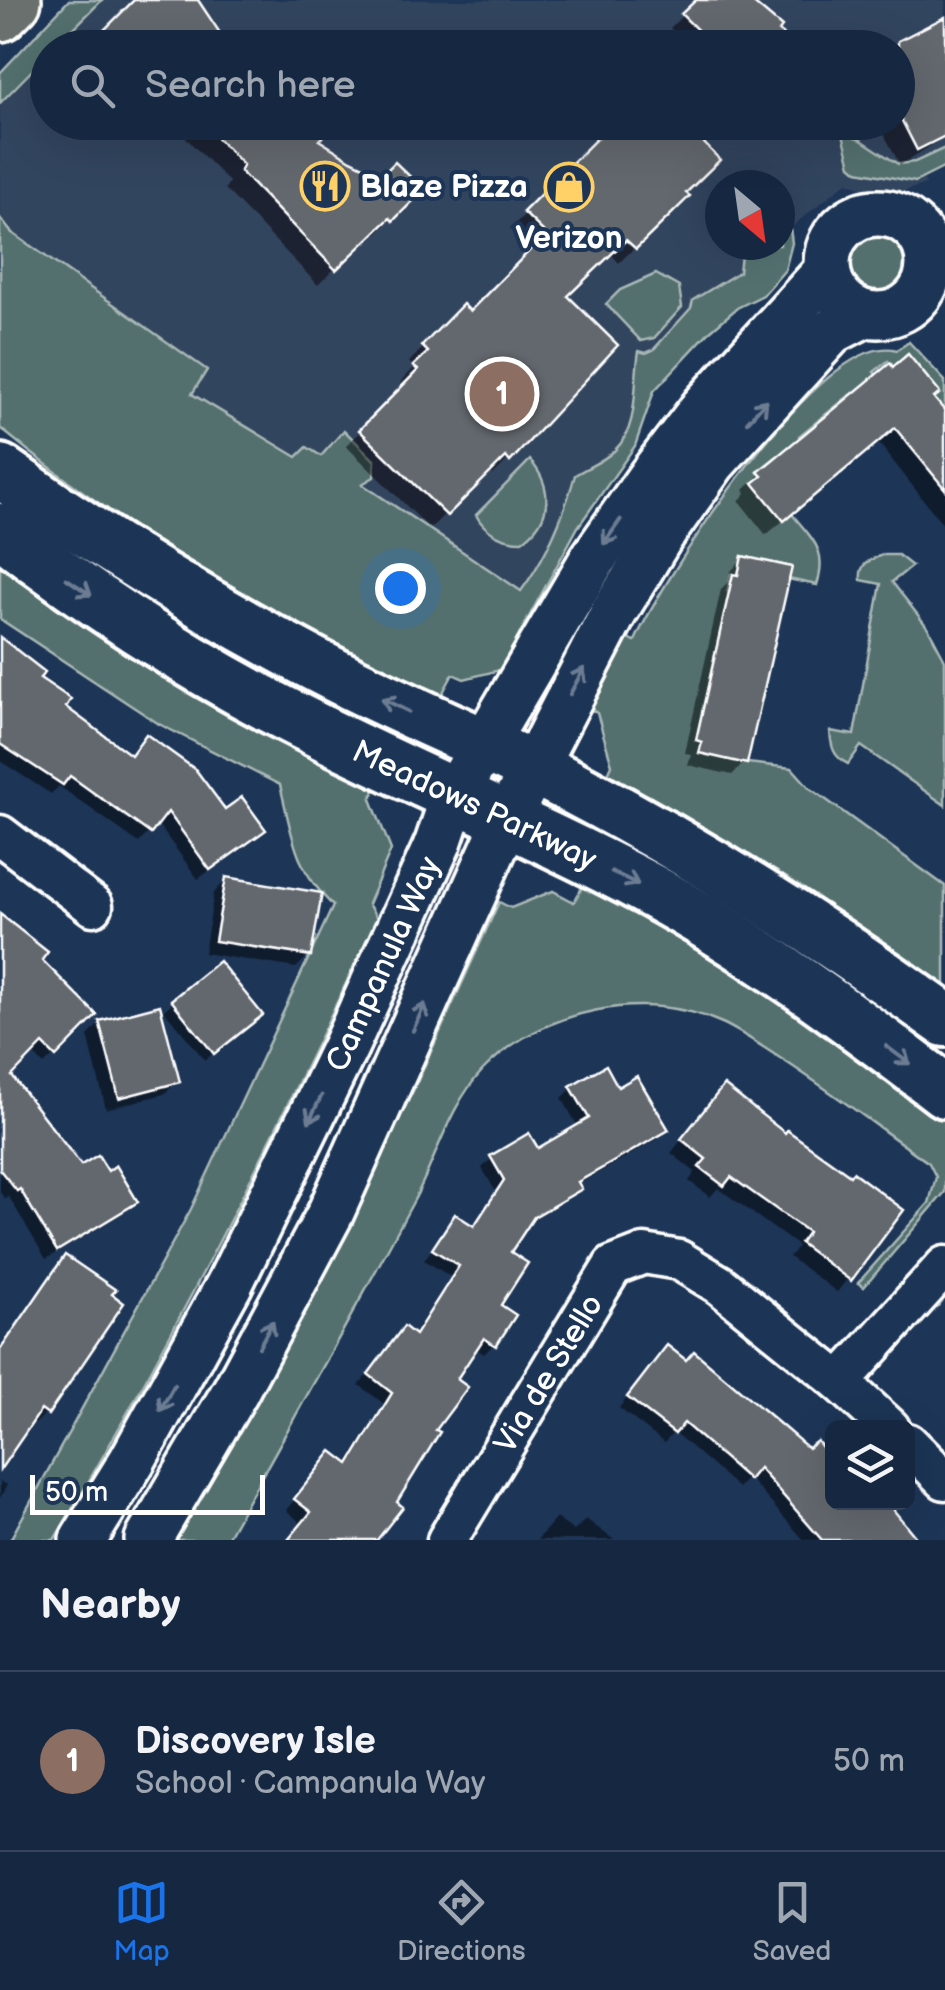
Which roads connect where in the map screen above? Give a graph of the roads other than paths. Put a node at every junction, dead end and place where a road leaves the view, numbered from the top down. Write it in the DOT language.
graph roads {
  1 [pos="13,0"];
  2 [pos="0,13"];
  3 [pos="945,200"];
  4 [pos="898,216"];
  5 [pos="937,252"];
  6 [pos="827,271"];
  7 [pos="865,314"];
  8 [pos="0,471"];
  9 [pos="0,530"];
  10 [pos="483,747"];
  11 [pos="532,767"];
  12 [pos="454,796"];
  13 [pos="506,822"];
  14 [pos="0,835"];
  15 [pos="93,906"];
  16 [pos="945,1020"];
  17 [pos="945,1091"];
  18 [pos="945,1266"];
  19 [pos="840,1382"];
  20 [pos="881,1420"];
  21 [pos="915,1450"];
  22 [pos="945,1480"];
  23 [pos="83,1540"];
  24 [pos="148,1540"];
  25 [pos="447,1540"];
  1 -- 2 [label="main road"];
  3 -- 4 [label="street"];
  4 -- 5 [label="street"];
  4 -- 6 [label="street"];
  5 -- 7 [label="street"];
  6 -- 7 [label="street"];
  6 -- 10 [label="street, Campanula Way, one-way"];
  11 -- 7 [label="street, Campanula Way, one-way"];
  10 -- 8 [label="main road, Meadows Parkway, one-way"];
  9 -- 12 [label="main road, Meadows Parkway, one-way"];
  10 -- 11 [label="main road, Meadows Parkway"];
  10 -- 12 [label="street, Campanula Way"];
  11 -- 13 [label="street, Campanula Way"];
  11 -- 16 [label="main road, Meadows Parkway"];
  12 -- 13 [label="main road, Meadows Parkway"];
  12 -- 23 [label="street, Campanula Way, one-way"];
  13 -- 17 [label="main road, Meadows Parkway, one-way"];
  24 -- 13 [label="street, Campanula Way, one-way"];
  14 -- 15 [label="street"];
  18 -- 19 [label="street"];
  19 -- 20 [label="street"];
  19 -- 25 [label="street, Via de Stello"];
  21 -- 22 [label="street"];
}
